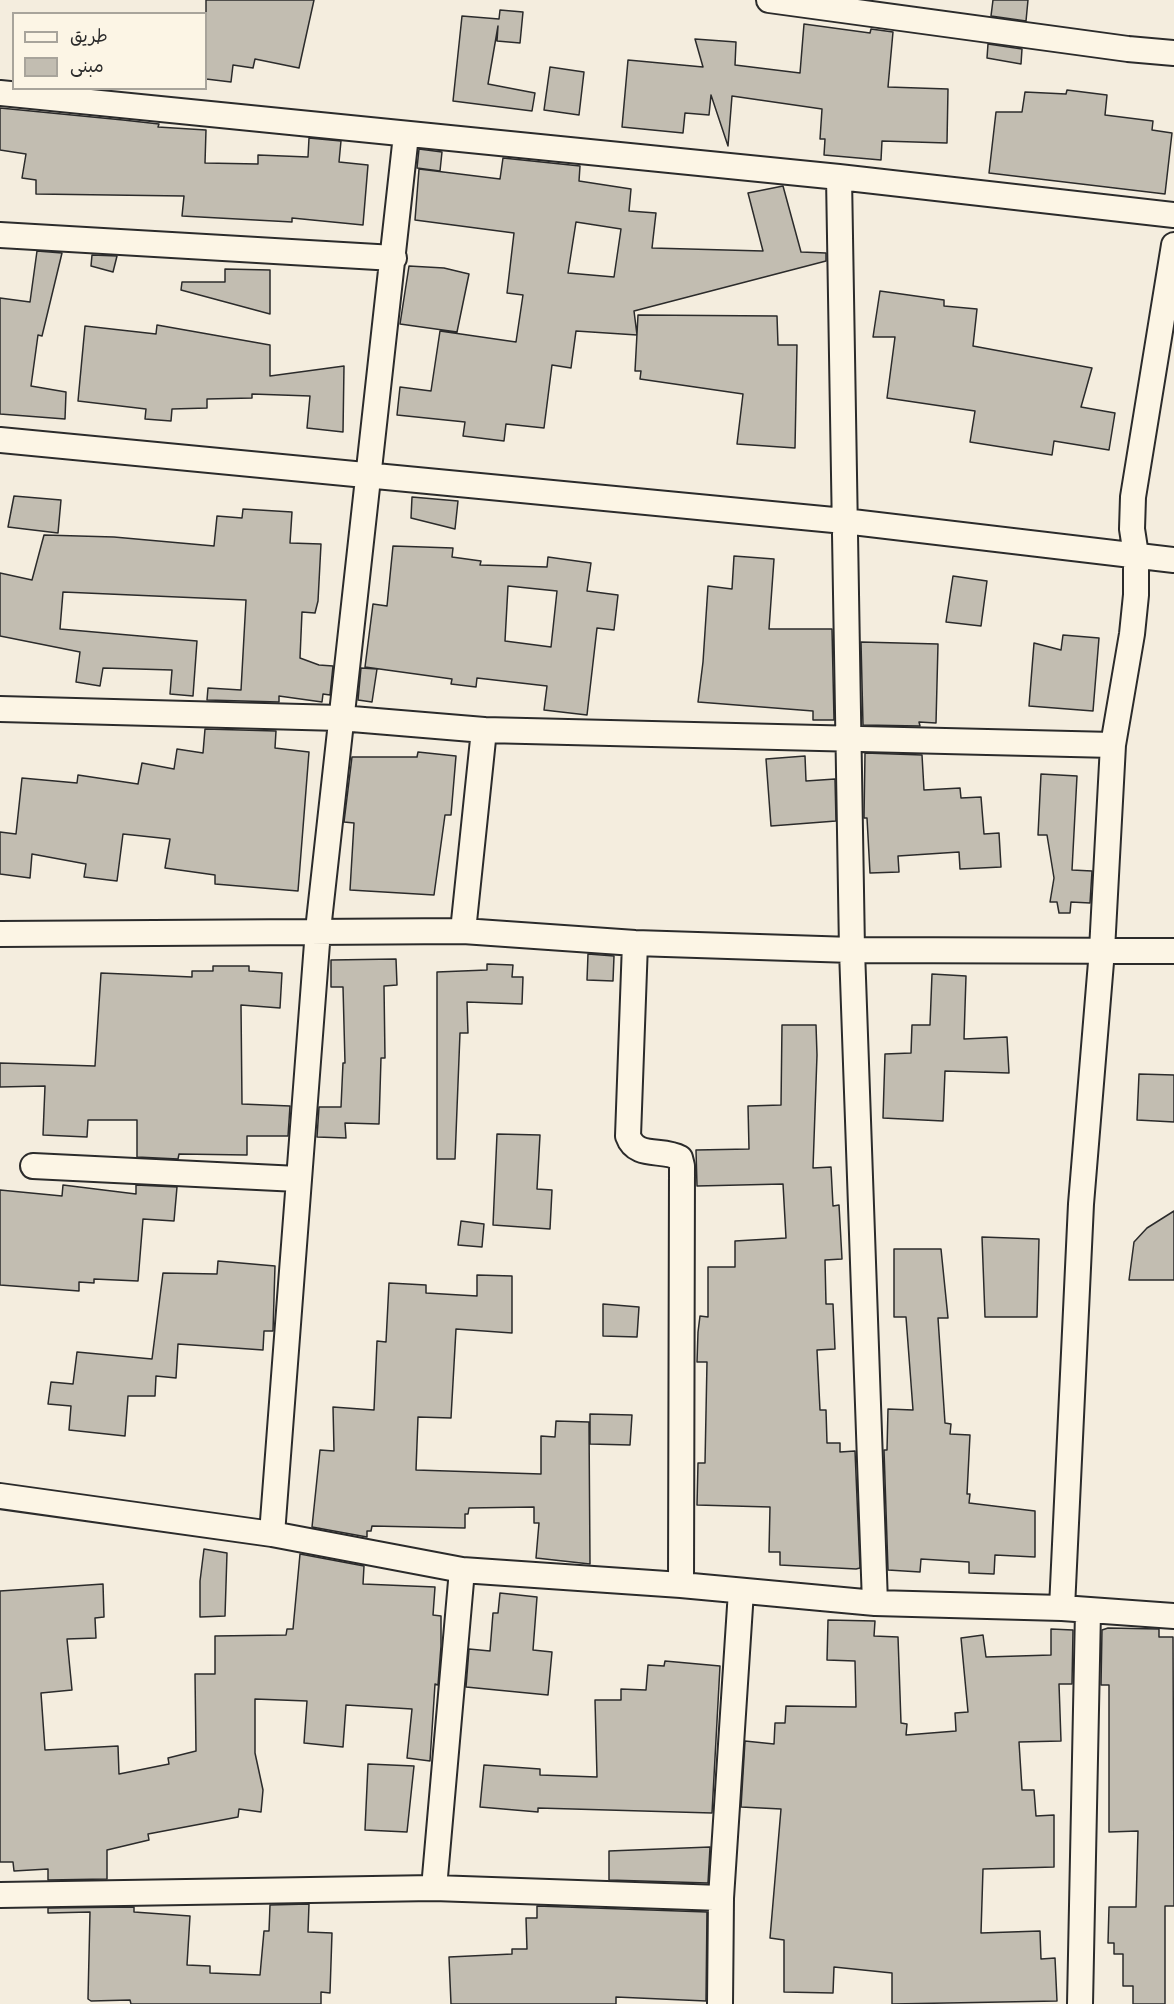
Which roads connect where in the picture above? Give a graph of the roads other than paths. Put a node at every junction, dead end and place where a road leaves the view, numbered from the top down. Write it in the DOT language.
graph roads {
  1 [pos="769,0"];
  2 [pos="1174,53"];
  3 [pos="0,93"];
  4 [pos="406,135"];
  5 [pos="839,177"];
  6 [pos="1174,214"];
  7 [pos="0,235"];
  8 [pos="1174,245"];
  9 [pos="394,258"];
  10 [pos="0,440"];
  11 [pos="370,475"];
  12 [pos="844,521"];
  13 [pos="1136,555"];
  14 [pos="1174,560"];
  15 [pos="0,709"];
  16 [pos="340,718"];
  17 [pos="484,730"];
  18 [pos="849,741"];
  19 [pos="1113,745"];
  20 [pos="318,930"];
  21 [pos="464,931"];
  22 [pos="0,934"];
  23 [pos="635,943"];
  24 [pos="852,950"];
  25 [pos="1102,950"];
  26 [pos="1174,951"];
  27 [pos="33,1166"];
  28 [pos="298,1179"];
  29 [pos="0,1496"];
  30 [pos="272,1534"];
  31 [pos="462,1570"];
  32 [pos="681,1586"];
  33 [pos="741,1591"];
  34 [pos="875,1603"];
  35 [pos="1062,1608"];
  36 [pos="1088,1611"];
  37 [pos="1174,1616"];
  38 [pos="434,1888"];
  39 [pos="0,1895"];
  40 [pos="721,1898"];
  41 [pos="720,2004"];
  42 [pos="1080,2004"];
  1 -- 2 [label="street"];
  3 -- 4 [label="street"];
  4 -- 5 [label="street"];
  4 -- 9 [label="street"];
  5 -- 6 [label="street"];
  5 -- 12 [label="street"];
  7 -- 9 [label="street"];
  8 -- 13 [label="street"];
  9 -- 11 [label="street"];
  10 -- 11 [label="street"];
  11 -- 12 [label="street"];
  11 -- 16 [label="street"];
  12 -- 13 [label="street"];
  12 -- 18 [label="street"];
  13 -- 14 [label="street"];
  13 -- 19 [label="street"];
  15 -- 16 [label="street"];
  16 -- 17 [label="street"];
  16 -- 20 [label="street"];
  17 -- 18 [label="street"];
  17 -- 21 [label="street"];
  18 -- 19 [label="street"];
  18 -- 24 [label="street"];
  19 -- 25 [label="street"];
  20 -- 21 [label="street"];
  20 -- 22 [label="street"];
  20 -- 28 [label="street"];
  21 -- 23 [label="street"];
  23 -- 24 [label="street"];
  23 -- 32 [label="street"];
  24 -- 25 [label="street"];
  24 -- 34 [label="street"];
  25 -- 26 [label="street"];
  25 -- 35 [label="street"];
  27 -- 28 [label="street"];
  28 -- 30 [label="street"];
  29 -- 30 [label="street"];
  30 -- 31 [label="street"];
  31 -- 32 [label="street"];
  31 -- 38 [label="street"];
  32 -- 33 [label="street"];
  33 -- 34 [label="street"];
  33 -- 40 [label="street"];
  34 -- 35 [label="street"];
  35 -- 36 [label="street"];
  36 -- 37 [label="street"];
  36 -- 42 [label="street"];
  38 -- 39 [label="street"];
  38 -- 40 [label="street"];
  40 -- 41 [label="street"];
}
